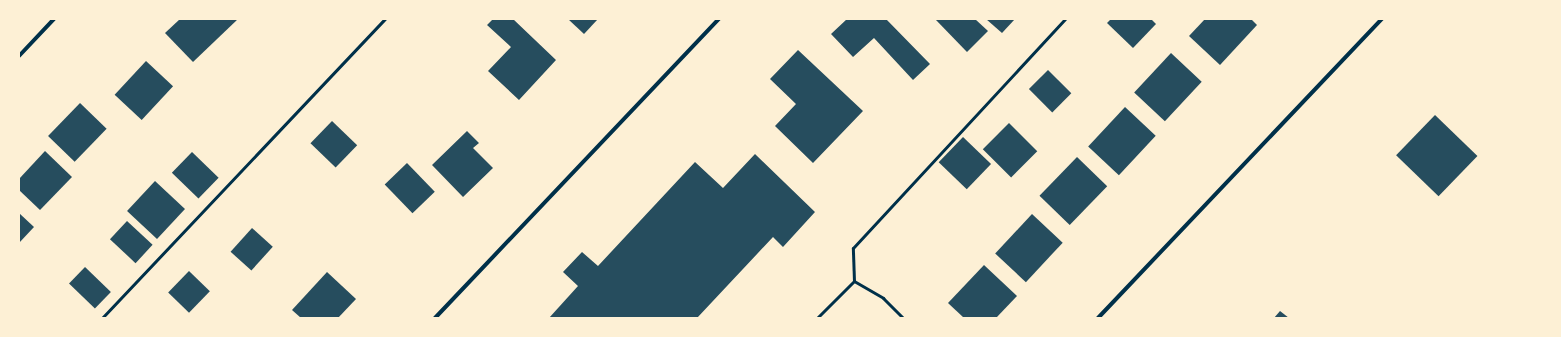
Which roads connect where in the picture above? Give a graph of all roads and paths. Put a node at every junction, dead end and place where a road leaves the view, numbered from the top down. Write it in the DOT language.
graph roads {
  1 [pos="54,19"];
  2 [pos="385,19"];
  3 [pos="719,19"];
  4 [pos="1065,19"];
  5 [pos="1382,19"];
  6 [pos="19,56"];
  7 [pos="854,281"];
  8 [pos="102,318"];
  9 [pos="435,318"];
  10 [pos="817,318"];
  11 [pos="903,318"];
  12 [pos="1098,318"];
  1 -- 6 [label="street"];
  2 -- 8 [label="lane"];
  3 -- 9 [label="street"];
  4 -- 7 [label="lane"];
  5 -- 12 [label="street"];
  7 -- 10 [label="lane"];
  7 -- 11 [label="lane"];
}
